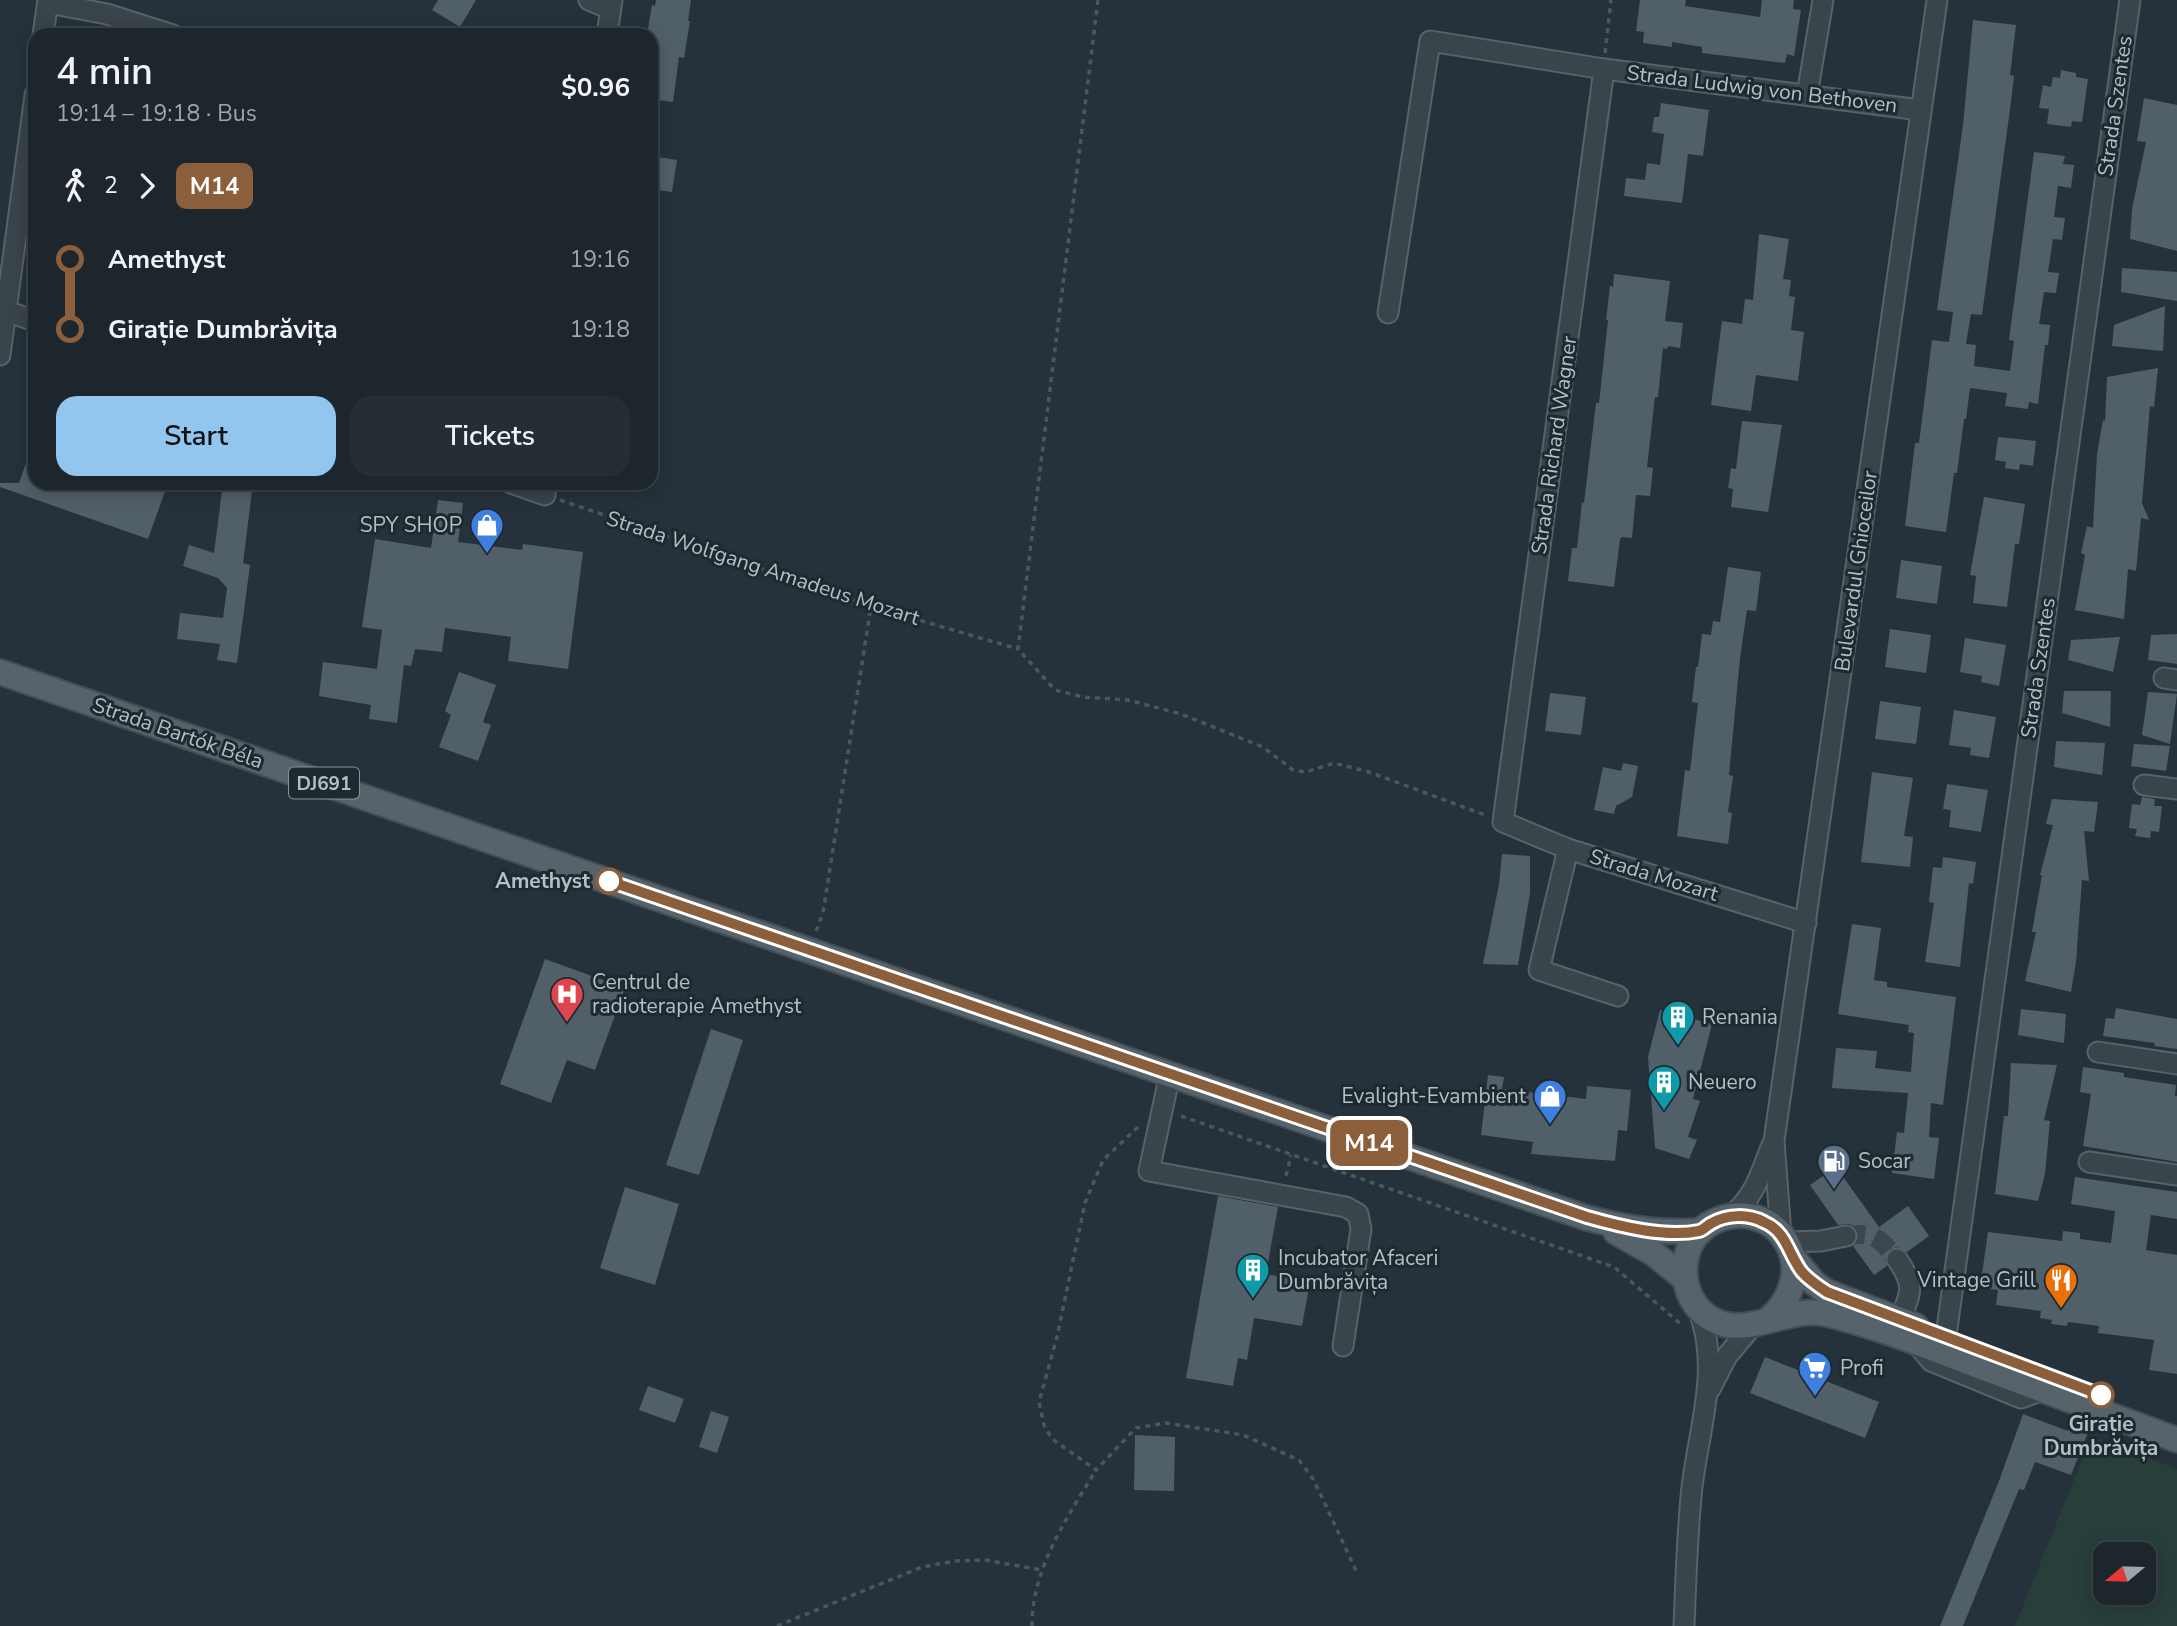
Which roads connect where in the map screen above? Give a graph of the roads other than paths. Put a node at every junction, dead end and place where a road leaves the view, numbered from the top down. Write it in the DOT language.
graph roads {
  1 [pos="589,0"];
  2 [pos="1823,0"];
  3 [pos="1937,0"];
  4 [pos="2130,0"];
  5 [pos="48,1"];
  6 [pos="611,4"];
  7 [pos="44,28"];
  8 [pos="151,28"];
  9 [pos="608,28"];
  10 [pos="1604,69"];
  11 [pos="1808,96"];
  12 [pos="1920,110"];
  13 [pos="28,142"];
  14 [pos="3,310"];
  15 [pos="1388,313"];
  16 [pos="28,319"];
  17 [pos="0,355"];
  18 [pos="0,672"];
  19 [pos="2144,785"];
  20 [pos="2177,789"];
  21 [pos="1503,822"];
  22 [pos="1567,849"];
  23 [pos="1806,923"];
  24 [pos="1618,996"];
  25 [pos="2098,1052"];
  26 [pos="2177,1064"];
  27 [pos="1170,1074"];
  28 [pos="1774,1141"];
  29 [pos="2089,1162"];
  30 [pos="2177,1175"];
  31 [pos="1731,1216"];
  32 [pos="1587,1217"];
  33 [pos="1701,1231"];
  34 [pos="1846,1236"];
  35 [pos="1787,1245"];
  36 [pos="1897,1259"];
  37 [pos="1684,1278"];
  38 [pos="1691,1318"];
  39 [pos="1899,1320"];
  40 [pos="1760,1322"];
  41 [pos="1945,1336"];
  42 [pos="1343,1346"];
  43 [pos="1707,1396"];
  44 [pos="2177,1423"];
  45 [pos="2177,1440"];
  46 [pos="1684,1626"];
  1 -- 6 [label="street"];
  2 -- 11 [label="street"];
  3 -- 12 [label="street, Bulevardul Ghioceilor"];
  4 -- 41 [label="street, Strada Szentes"];
  5 -- 7 [label="street"];
  5 -- 8 [label="street"];
  6 -- 9 [label="street"];
  10 -- 11 [label="street, Strada Ludwig von Bethoven"];
  10 -- 15 [label="street, Strada Ludwig von Bethoven"];
  10 -- 21 [label="street, Strada Richard Wagner"];
  11 -- 12 [label="street, Strada Ludwig von Bethoven"];
  12 -- 23 [label="street, Bulevardul Ghioceilor"];
  13 -- 14 [label="street"];
  14 -- 16 [label="street"];
  14 -- 17 [label="street"];
  18 -- 27 [label="main road, Strada Bartók Béla / DJ691"];
  19 -- 20 [label="street"];
  21 -- 22 [label="street, Strada Mozart"];
  22 -- 23 [label="street, Strada Mozart"];
  22 -- 24 [label="street"];
  23 -- 28 [label="street, Bulevardul Ghioceilor"];
  25 -- 26 [label="street"];
  27 -- 32 [label="main road, Strada Bartók Béla / DJ691"];
  27 -- 42 [label="street"];
  28 -- 31 [label="street, Bulevardul Ghioceilor"];
  28 -- 35 [label="street, Bulevardul Ghioceilor"];
  29 -- 30 [label="street"];
  31 -- 33 [label="main road, DJ691"];
  31 -- 35 [label="main road"];
  32 -- 33 [label="main road, Strada Bartók Béla / DJ691"];
  32 -- 37 [label="main road, Strada Bartók Béla / DJ691"];
  33 -- 37 [label="main road"];
  34 -- 35 [label="street"];
  35 -- 39 [label="main road"];
  35 -- 40 [label="main road"];
  36 -- 39 [label="street"];
  37 -- 38 [label="main road, DJ691"];
  38 -- 40 [label="main road"];
  38 -- 43 [label="street"];
  39 -- 41 [label="main road"];
  40 -- 43 [label="street"];
  40 -- 45 [label="main road"];
  41 -- 44 [label="main road"];
  43 -- 46 [label="street"];
}
